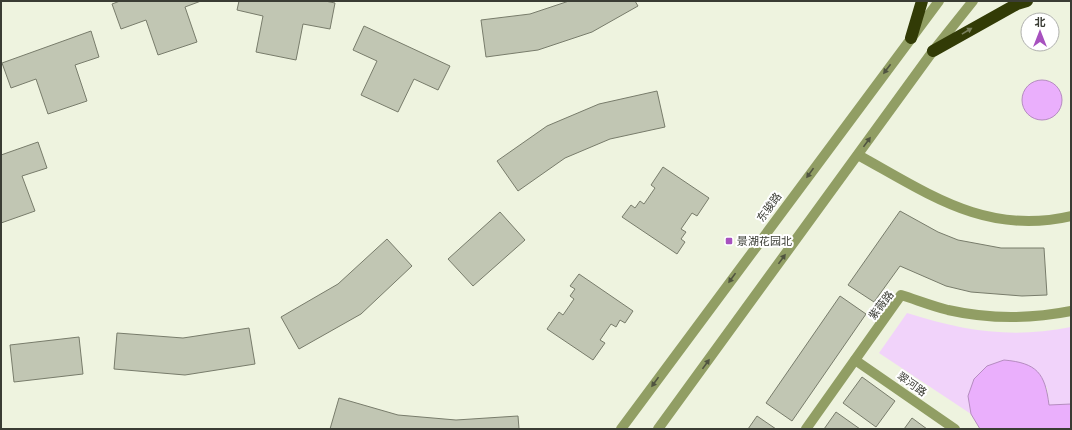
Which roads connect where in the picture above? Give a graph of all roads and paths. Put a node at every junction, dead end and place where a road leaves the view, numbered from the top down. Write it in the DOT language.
graph roads {
  1 [pos="922,1"];
  2 [pos="939,1"];
  3 [pos="973,1"];
  4 [pos="1027,1"];
  5 [pos="911,38"];
  6 [pos="934,51"];
  7 [pos="858,155"];
  8 [pos="1071,218"];
  9 [pos="1071,311"];
  10 [pos="855,360"];
  11 [pos="621,429"];
  12 [pos="658,429"];
  13 [pos="806,429"];
  14 [pos="955,429"];
  1 -- 5 [label="highway"];
  2 -- 5 [label="street, 东骏路"];
  3 -- 6 [label="street"];
  6 -- 4 [label="highway, one-way"];
  5 -- 11 [label="street, 东骏路, one-way"];
  7 -- 6 [label="street, one-way"];
  7 -- 8 [label="street"];
  12 -- 7 [label="street, one-way"];
  9 -- 10 [label="street, 紫薇路"];
  10 -- 13 [label="street, 紫薇路"];
  10 -- 14 [label="street, 翠河路"];
}
